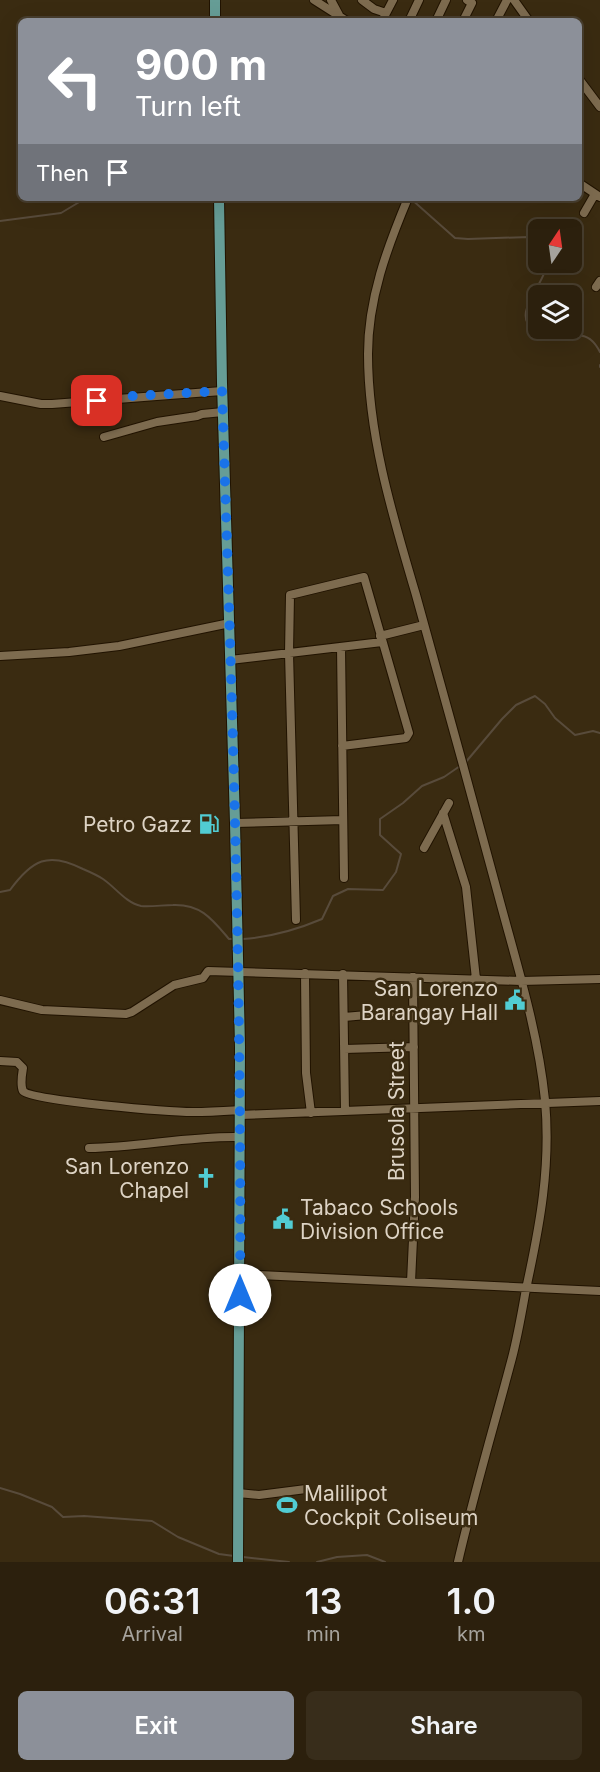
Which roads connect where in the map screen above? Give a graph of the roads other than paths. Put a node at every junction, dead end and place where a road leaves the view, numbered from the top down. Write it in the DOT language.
graph roads {
  1 [pos="215,0"];
  2 [pos="314,0"];
  3 [pos="331,0"];
  4 [pos="362,0"];
  5 [pos="393,0"];
  6 [pos="419,0"];
  7 [pos="446,0"];
  8 [pos="467,0"];
  9 [pos="507,0"];
  10 [pos="514,0"];
  11 [pos="384,17"];
  12 [pos="215,18"];
  13 [pos="342,18"];
  14 [pos="343,18"];
  15 [pos="410,18"];
  16 [pos="437,18"];
  17 [pos="464,18"];
  18 [pos="498,18"];
  19 [pos="527,18"];
  20 [pos="582,83"];
  21 [pos="600,106"];
  22 [pos="582,185"];
  23 [pos="598,196"];
  24 [pos="219,201"];
  25 [pos="406,201"];
  26 [pos="584,213"];
  27 [pos="222,391"];
  28 [pos="0,396"];
  29 [pos="223,412"];
  30 [pos="104,437"];
  31 [pos="230,623"];
  32 [pos="424,625"];
  33 [pos="381,639"];
  34 [pos="341,647"];
  35 [pos="289,653"];
  36 [pos="0,656"];
  37 [pos="230,660"];
  38 [pos="342,746"];
  39 [pos="449,803"];
  40 [pos="443,813"];
  41 [pos="343,820"];
  42 [pos="294,821"];
  43 [pos="236,823"];
  44 [pos="424,848"];
  45 [pos="344,878"];
  46 [pos="296,920"];
  47 [pos="238,972"];
  48 [pos="305,973"];
  49 [pos="343,974"];
  50 [pos="413,976"];
  51 [pos="476,979"];
  52 [pos="600,979"];
  53 [pos="521,981"];
  54 [pos="0,1000"];
  55 [pos="390,1013"];
  56 [pos="344,1017"];
  57 [pos="414,1047"];
  58 [pos="344,1049"];
  59 [pos="0,1061"];
  60 [pos="600,1101"];
  61 [pos="545,1104"];
  62 [pos="414,1109"];
  63 [pos="345,1111"];
  64 [pos="240,1112"];
  65 [pos="311,1113"];
  66 [pos="240,1137"];
  67 [pos="89,1148"];
  68 [pos="240,1274"];
  69 [pos="411,1282"];
  70 [pos="527,1287"];
  71 [pos="600,1291"];
  72 [pos="306,1489"];
  73 [pos="238,1493"];
  74 [pos="238,1561"];
  75 [pos="458,1562"];
  1 -- 12 [label="main road"];
  2 -- 13 [label="street"];
  3 -- 14 [label="street"];
  4 -- 11 [label="street"];
  5 -- 11 [label="street"];
  6 -- 15 [label="street"];
  7 -- 16 [label="street"];
  8 -- 17 [label="street"];
  9 -- 18 [label="street"];
  10 -- 19 [label="street"];
  20 -- 21 [label="street"];
  22 -- 23 [label="street"];
  23 -- 26 [label="street"];
  24 -- 27 [label="main road"];
  25 -- 32 [label="street"];
  27 -- 28 [label="street"];
  27 -- 29 [label="main road"];
  29 -- 30 [label="street"];
  29 -- 31 [label="main road"];
  31 -- 36 [label="street"];
  31 -- 37 [label="main road"];
  32 -- 33 [label="street"];
  32 -- 53 [label="street"];
  33 -- 34 [label="street"];
  33 -- 35 [label="street"];
  33 -- 38 [label="street"];
  34 -- 35 [label="street"];
  34 -- 38 [label="street"];
  35 -- 37 [label="street"];
  35 -- 42 [label="street"];
  37 -- 43 [label="main road"];
  38 -- 41 [label="street"];
  39 -- 40 [label="street"];
  40 -- 44 [label="street"];
  40 -- 51 [label="street"];
  41 -- 42 [label="street"];
  41 -- 45 [label="street"];
  42 -- 43 [label="street"];
  42 -- 46 [label="street"];
  43 -- 47 [label="main road"];
  47 -- 48 [label="street"];
  47 -- 54 [label="street"];
  47 -- 64 [label="main road"];
  48 -- 49 [label="street"];
  48 -- 65 [label="street"];
  49 -- 50 [label="street"];
  49 -- 56 [label="street"];
  50 -- 51 [label="street"];
  50 -- 57 [label="street, Brusola Street"];
  51 -- 53 [label="street"];
  52 -- 53 [label="street"];
  53 -- 61 [label="street"];
  55 -- 56 [label="street"];
  56 -- 58 [label="street"];
  57 -- 58 [label="street"];
  57 -- 62 [label="street, Brusola Street"];
  58 -- 63 [label="street"];
  59 -- 64 [label="street"];
  60 -- 61 [label="street"];
  61 -- 62 [label="street"];
  61 -- 70 [label="street"];
  62 -- 63 [label="street"];
  62 -- 69 [label="street, Brusola Street"];
  63 -- 65 [label="street"];
  64 -- 65 [label="street"];
  64 -- 66 [label="main road"];
  66 -- 67 [label="street"];
  66 -- 68 [label="main road"];
  68 -- 69 [label="street"];
  68 -- 73 [label="main road"];
  69 -- 70 [label="street"];
  70 -- 71 [label="street"];
  70 -- 75 [label="street"];
  72 -- 73 [label="street"];
  73 -- 74 [label="main road"];
}
